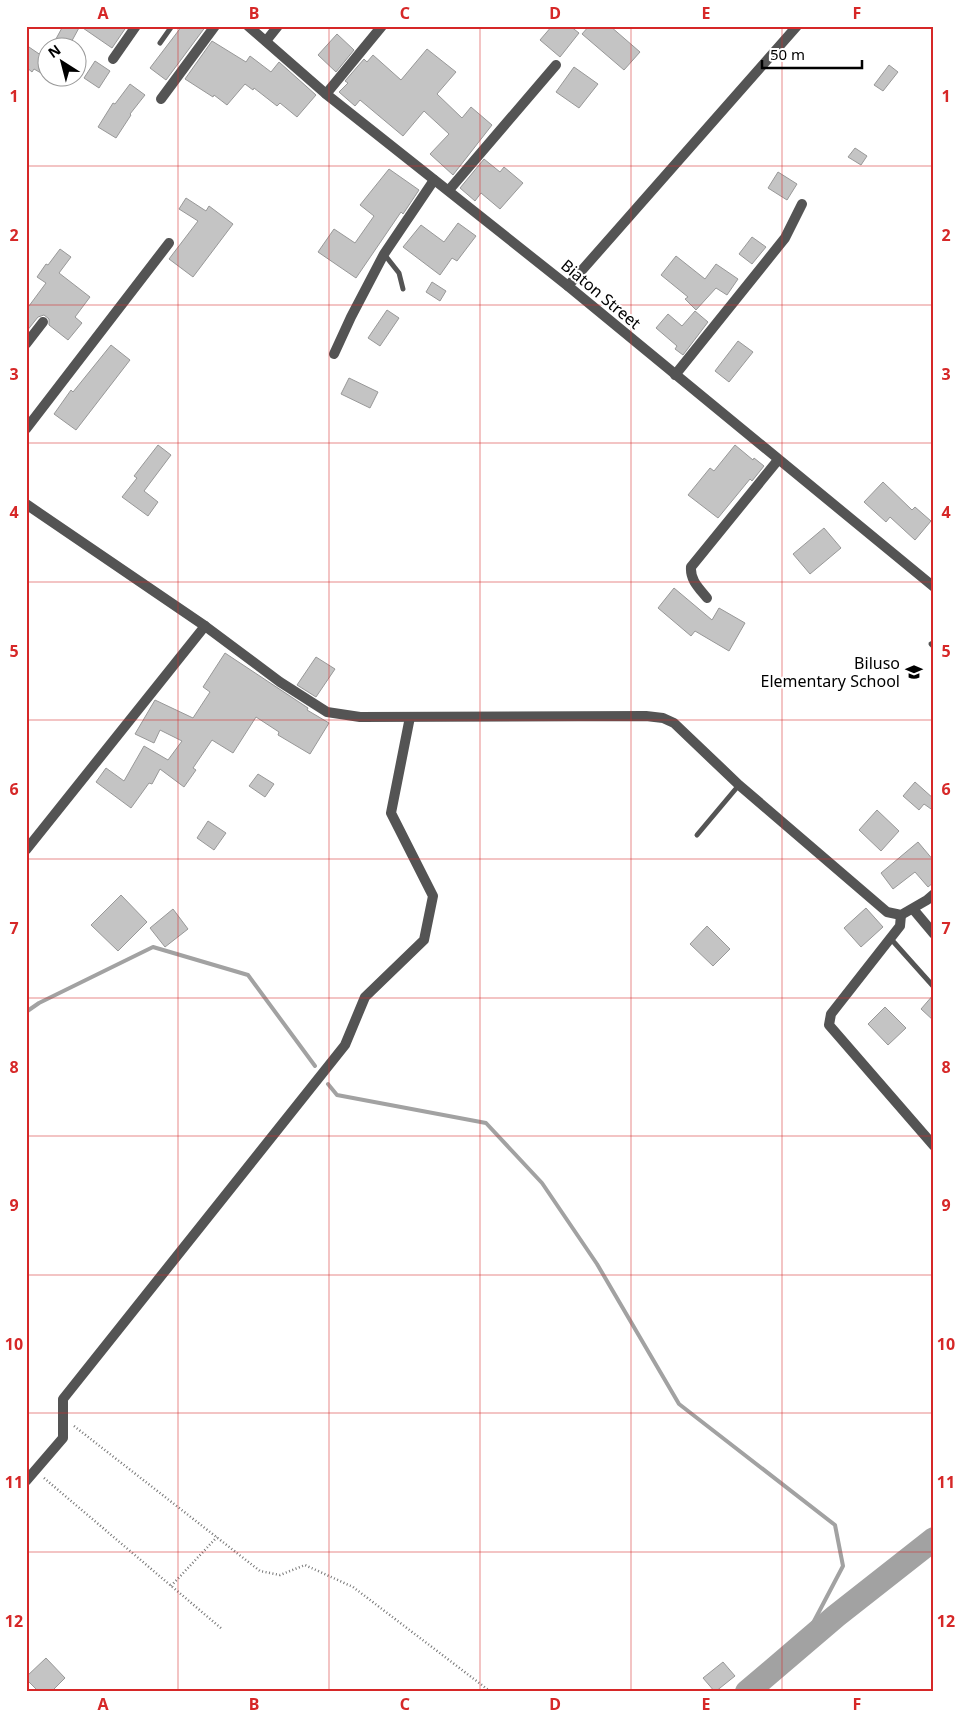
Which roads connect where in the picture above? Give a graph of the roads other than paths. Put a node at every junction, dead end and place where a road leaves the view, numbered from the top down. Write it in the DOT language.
graph roads {
  1 [pos="136,26"];
  2 [pos="172,26"];
  3 [pos="215,26"];
  4 [pos="248,26"];
  5 [pos="278,26"];
  6 [pos="382,26"];
  7 [pos="797,26"];
  8 [pos="266,41"];
  9 [pos="160,43"];
  10 [pos="114,58"];
  11 [pos="556,65"];
  12 [pos="326,94"];
  13 [pos="161,99"];
  14 [pos="434,180"];
  15 [pos="449,190"];
  16 [pos="802,204"];
  17 [pos="169,243"];
  18 [pos="384,254"];
  19 [pos="568,286"];
  20 [pos="403,289"];
  21 [pos="43,322"];
  22 [pos="26,344"];
  23 [pos="334,354"];
  24 [pos="675,376"];
  25 [pos="26,429"];
  26 [pos="778,460"];
  27 [pos="26,504"];
  28 [pos="934,587"];
  29 [pos="707,598"];
  30 [pos="206,626"];
  31 [pos="410,717"];
  32 [pos="739,785"];
  33 [pos="696,835"];
  34 [pos="26,850"];
  35 [pos="934,894"];
  36 [pos="912,909"];
  37 [pos="902,915"];
  38 [pos="934,934"];
  39 [pos="891,939"];
  40 [pos="933,986"];
  41 [pos="934,1146"];
  42 [pos="26,1481"];
  1 -- 10 [label="street"];
  2 -- 9 [label="lane"];
  3 -- 13 [label="street"];
  4 -- 8 [label="street, Biaton Street"];
  5 -- 8 [label="street"];
  6 -- 12 [label="street"];
  7 -- 19 [label="street"];
  8 -- 12 [label="street, Biaton Street"];
  11 -- 15 [label="street"];
  12 -- 14 [label="street, Biaton Street"];
  14 -- 15 [label="street, Biaton Street"];
  14 -- 18 [label="street"];
  15 -- 19 [label="street, Biaton Street"];
  16 -- 24 [label="street"];
  17 -- 25 [label="street"];
  18 -- 20 [label="lane"];
  18 -- 23 [label="street"];
  19 -- 24 [label="street, Biaton Street"];
  21 -- 22 [label="street"];
  24 -- 26 [label="street, Biaton Street"];
  26 -- 28 [label="street, Biaton Street"];
  26 -- 29 [label="street"];
  27 -- 30 [label="street"];
  30 -- 31 [label="street"];
  30 -- 34 [label="street"];
  31 -- 32 [label="street"];
  31 -- 42 [label="street"];
  32 -- 33 [label="lane"];
  32 -- 37 [label="street"];
  35 -- 36 [label="street"];
  36 -- 37 [label="street"];
  36 -- 38 [label="street"];
  37 -- 39 [label="street"];
  39 -- 40 [label="lane"];
  39 -- 41 [label="street"];
}
